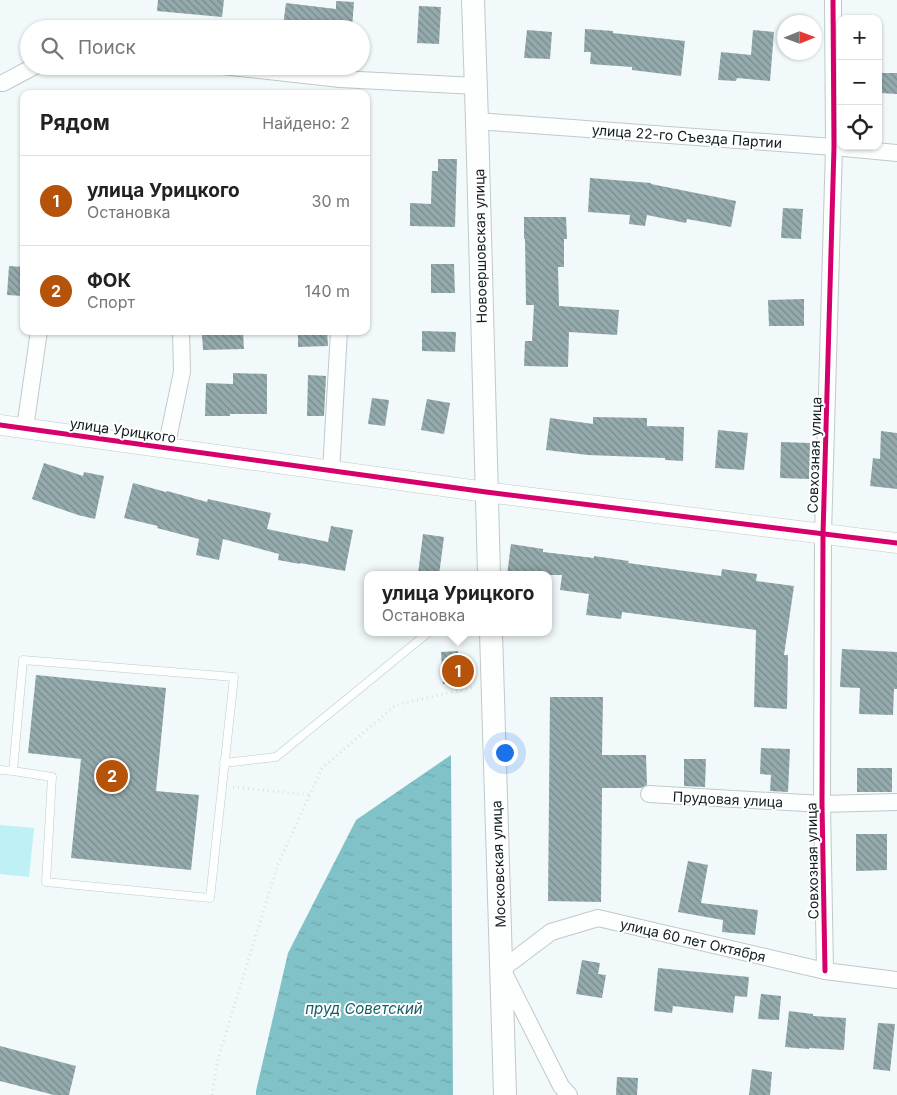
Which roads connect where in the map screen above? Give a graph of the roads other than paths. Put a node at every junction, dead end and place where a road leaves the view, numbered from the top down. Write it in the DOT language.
graph roads {
  1 [pos="473,0"];
  2 [pos="833,0"];
  3 [pos="20,75"];
  4 [pos="304,75"];
  5 [pos="0,83"];
  6 [pos="476,86"];
  7 [pos="477,121"];
  8 [pos="834,147"];
  9 [pos="897,153"];
  10 [pos="38,335"];
  11 [pos="181,335"];
  12 [pos="339,335"];
  13 [pos="0,425"];
  14 [pos="24,428"];
  15 [pos="166,448"];
  16 [pos="332,471"];
  17 [pos="486,492"];
  18 [pos="823,534"];
  19 [pos="897,543"];
  20 [pos="489,571"];
  21 [pos="424,636"];
  22 [pos="491,636"];
  23 [pos="224,763"];
  24 [pos="0,770"];
  25 [pos="13,771"];
  26 [pos="649,794"];
  27 [pos="897,802"];
  28 [pos="822,804"];
  29 [pos="502,969"];
  30 [pos="825,971"];
  31 [pos="897,980"];
  32 [pos="505,1095"];
  33 [pos="569,1095"];
  1 -- 6 [label="main road, Новоершовская улица"];
  2 -- 8 [label="street, Совхозная улица"];
  3 -- 5 [label="street"];
  4 -- 6 [label="street"];
  6 -- 7 [label="main road, Новоершовская улица"];
  7 -- 8 [label="street, улица 22-го Съезда Партии"];
  7 -- 17 [label="main road, Новоершовская улица"];
  8 -- 9 [label="street, улица 22-го Съезда Партии"];
  8 -- 18 [label="street, Совхозная улица"];
  10 -- 14 [label="street"];
  11 -- 15 [label="street"];
  12 -- 16 [label="street"];
  13 -- 14 [label="street, улица Урицкого"];
  14 -- 15 [label="street, улица Урицкого"];
  15 -- 16 [label="street, улица Урицкого"];
  16 -- 17 [label="street, улица Урицкого"];
  17 -- 18 [label="street, улица Урицкого"];
  17 -- 20 [label="main road"];
  18 -- 19 [label="street, улица Урицкого"];
  18 -- 28 [label="street, Совхозная улица"];
  21 -- 23 [label="lane"];
  22 -- 29 [label="main road, Московская улица"];
  23 -- 25 [label="lane"];
  23 -- 25 [label="lane"];
  24 -- 25 [label="lane"];
  26 -- 28 [label="street, Прудовая улица"];
  27 -- 28 [label="street, Прудовая улица"];
  28 -- 30 [label="street, Совхозная улица"];
  29 -- 30 [label="street, улица 60 лет Октября"];
  29 -- 32 [label="main road, Московская улица"];
  29 -- 33 [label="street"];
  30 -- 31 [label="street, улица 60 лет Октября"];
}
